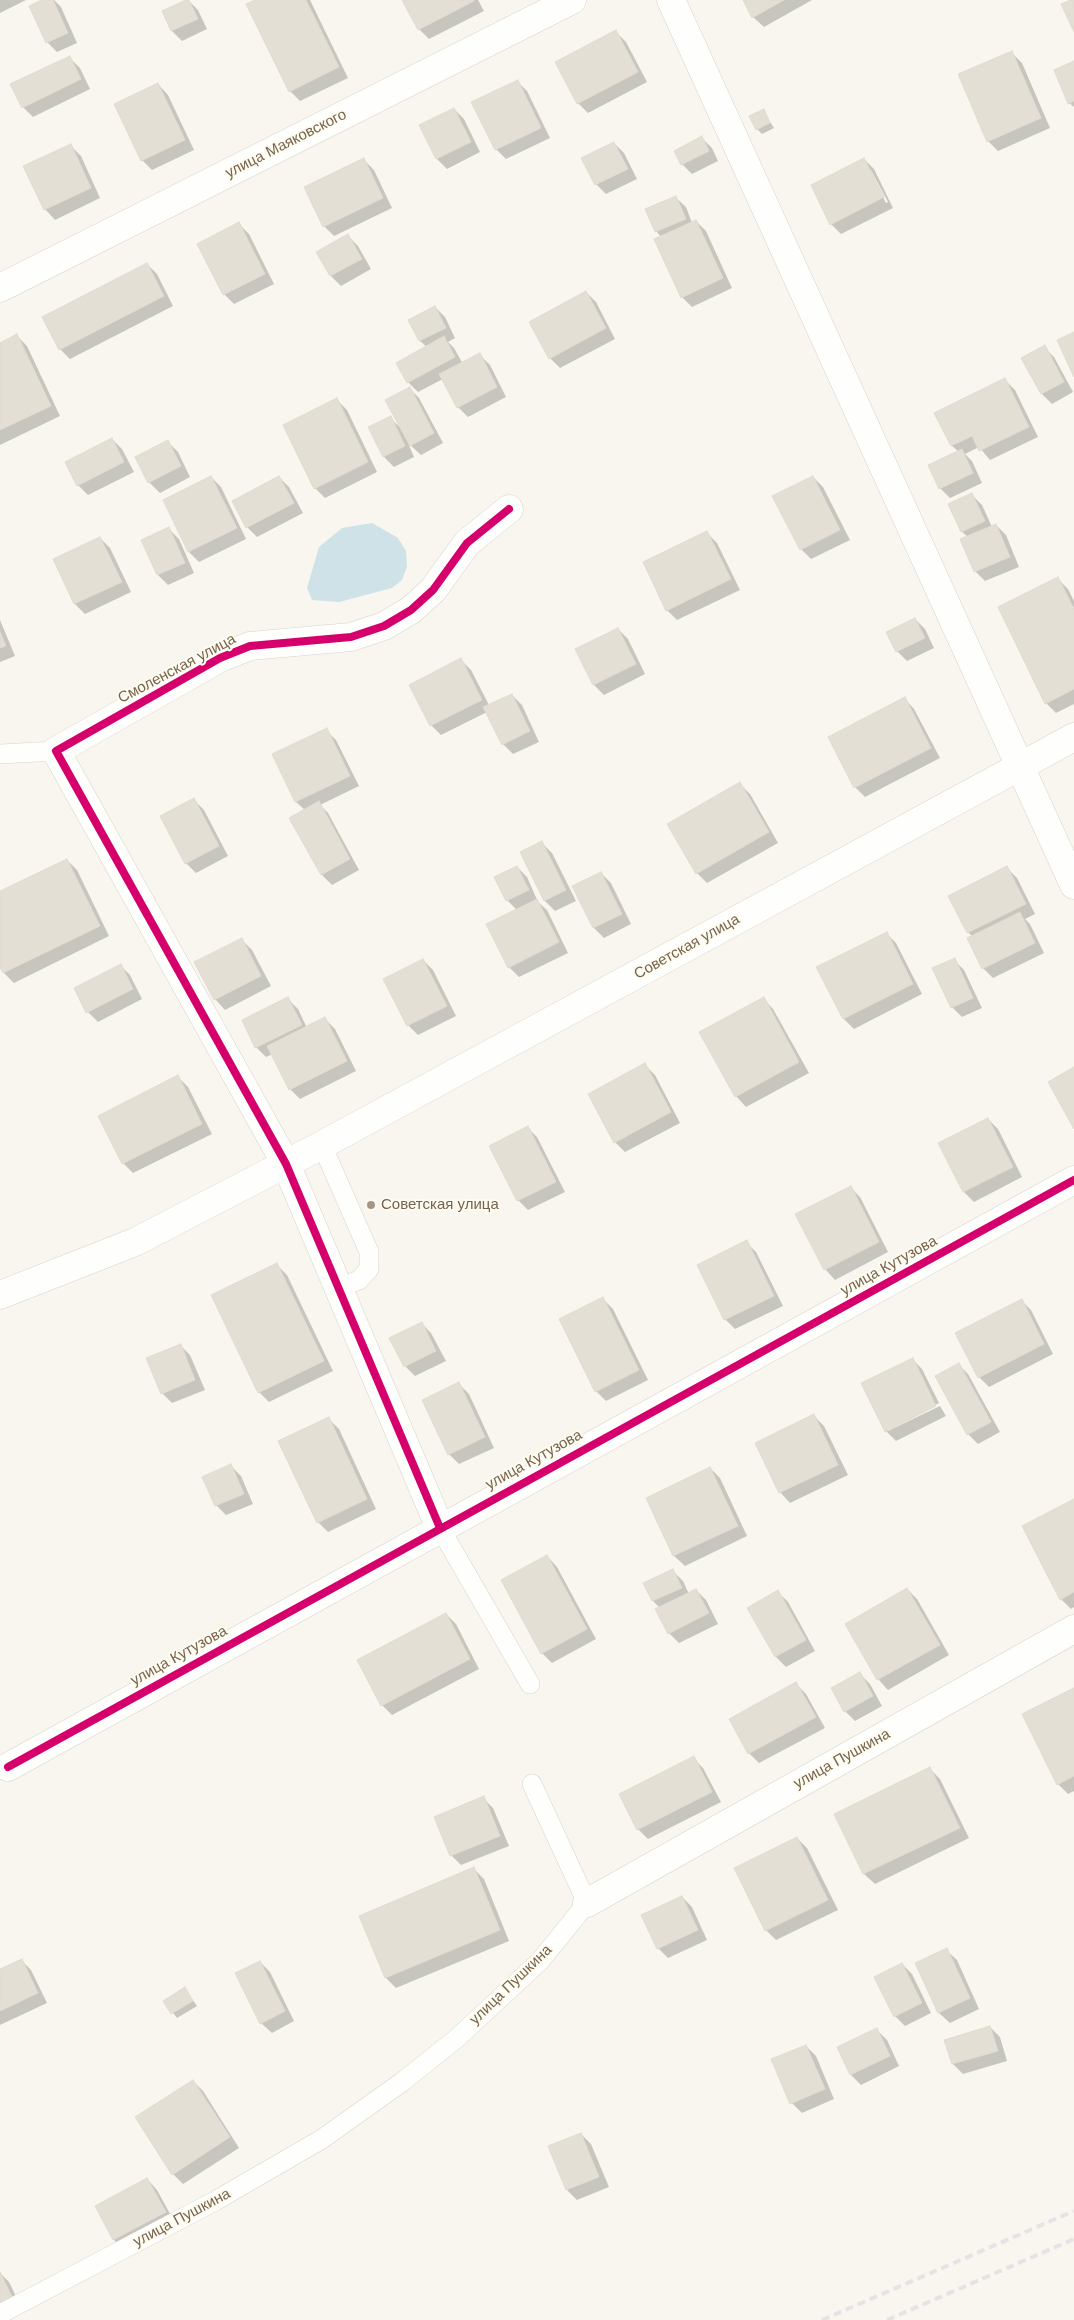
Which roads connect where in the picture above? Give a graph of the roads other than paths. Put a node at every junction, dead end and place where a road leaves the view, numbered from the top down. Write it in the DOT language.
graph roads {
  1 [pos="572,0"];
  2 [pos="671,0"];
  3 [pos="0,288"];
  4 [pos="509,509"];
  5 [pos="1074,737"];
  6 [pos="56,751"];
  7 [pos="0,754"];
  8 [pos="1021,766"];
  9 [pos="1074,884"];
  10 [pos="322,1145"];
  11 [pos="286,1164"];
  12 [pos="1074,1180"];
  13 [pos="338,1288"];
  14 [pos="0,1295"];
  15 [pos="440,1528"];
  16 [pos="1074,1629"];
  17 [pos="530,1684"];
  18 [pos="8,1766"];
  19 [pos="532,1784"];
  20 [pos="587,1903"];
  21 [pos="0,2314"];
  1 -- 3 [label="street, улица Маяковского"];
  2 -- 8 [label="street"];
  4 -- 6 [label="street, Смоленская улица"];
  5 -- 8 [label="street, Советская улица"];
  6 -- 7 [label="lane"];
  6 -- 11 [label="street"];
  8 -- 9 [label="street"];
  8 -- 10 [label="street, Советская улица"];
  10 -- 11 [label="street, Советская улица"];
  10 -- 13 [label="lane"];
  11 -- 13 [label="street"];
  11 -- 14 [label="street, Советская улица"];
  12 -- 15 [label="street, улица Кутузова"];
  13 -- 15 [label="street"];
  15 -- 17 [label="lane"];
  15 -- 18 [label="street, улица Кутузова"];
  16 -- 20 [label="street, улица Пушкина"];
  19 -- 20 [label="lane"];
  20 -- 21 [label="lane, улица Пушкина"];
}
